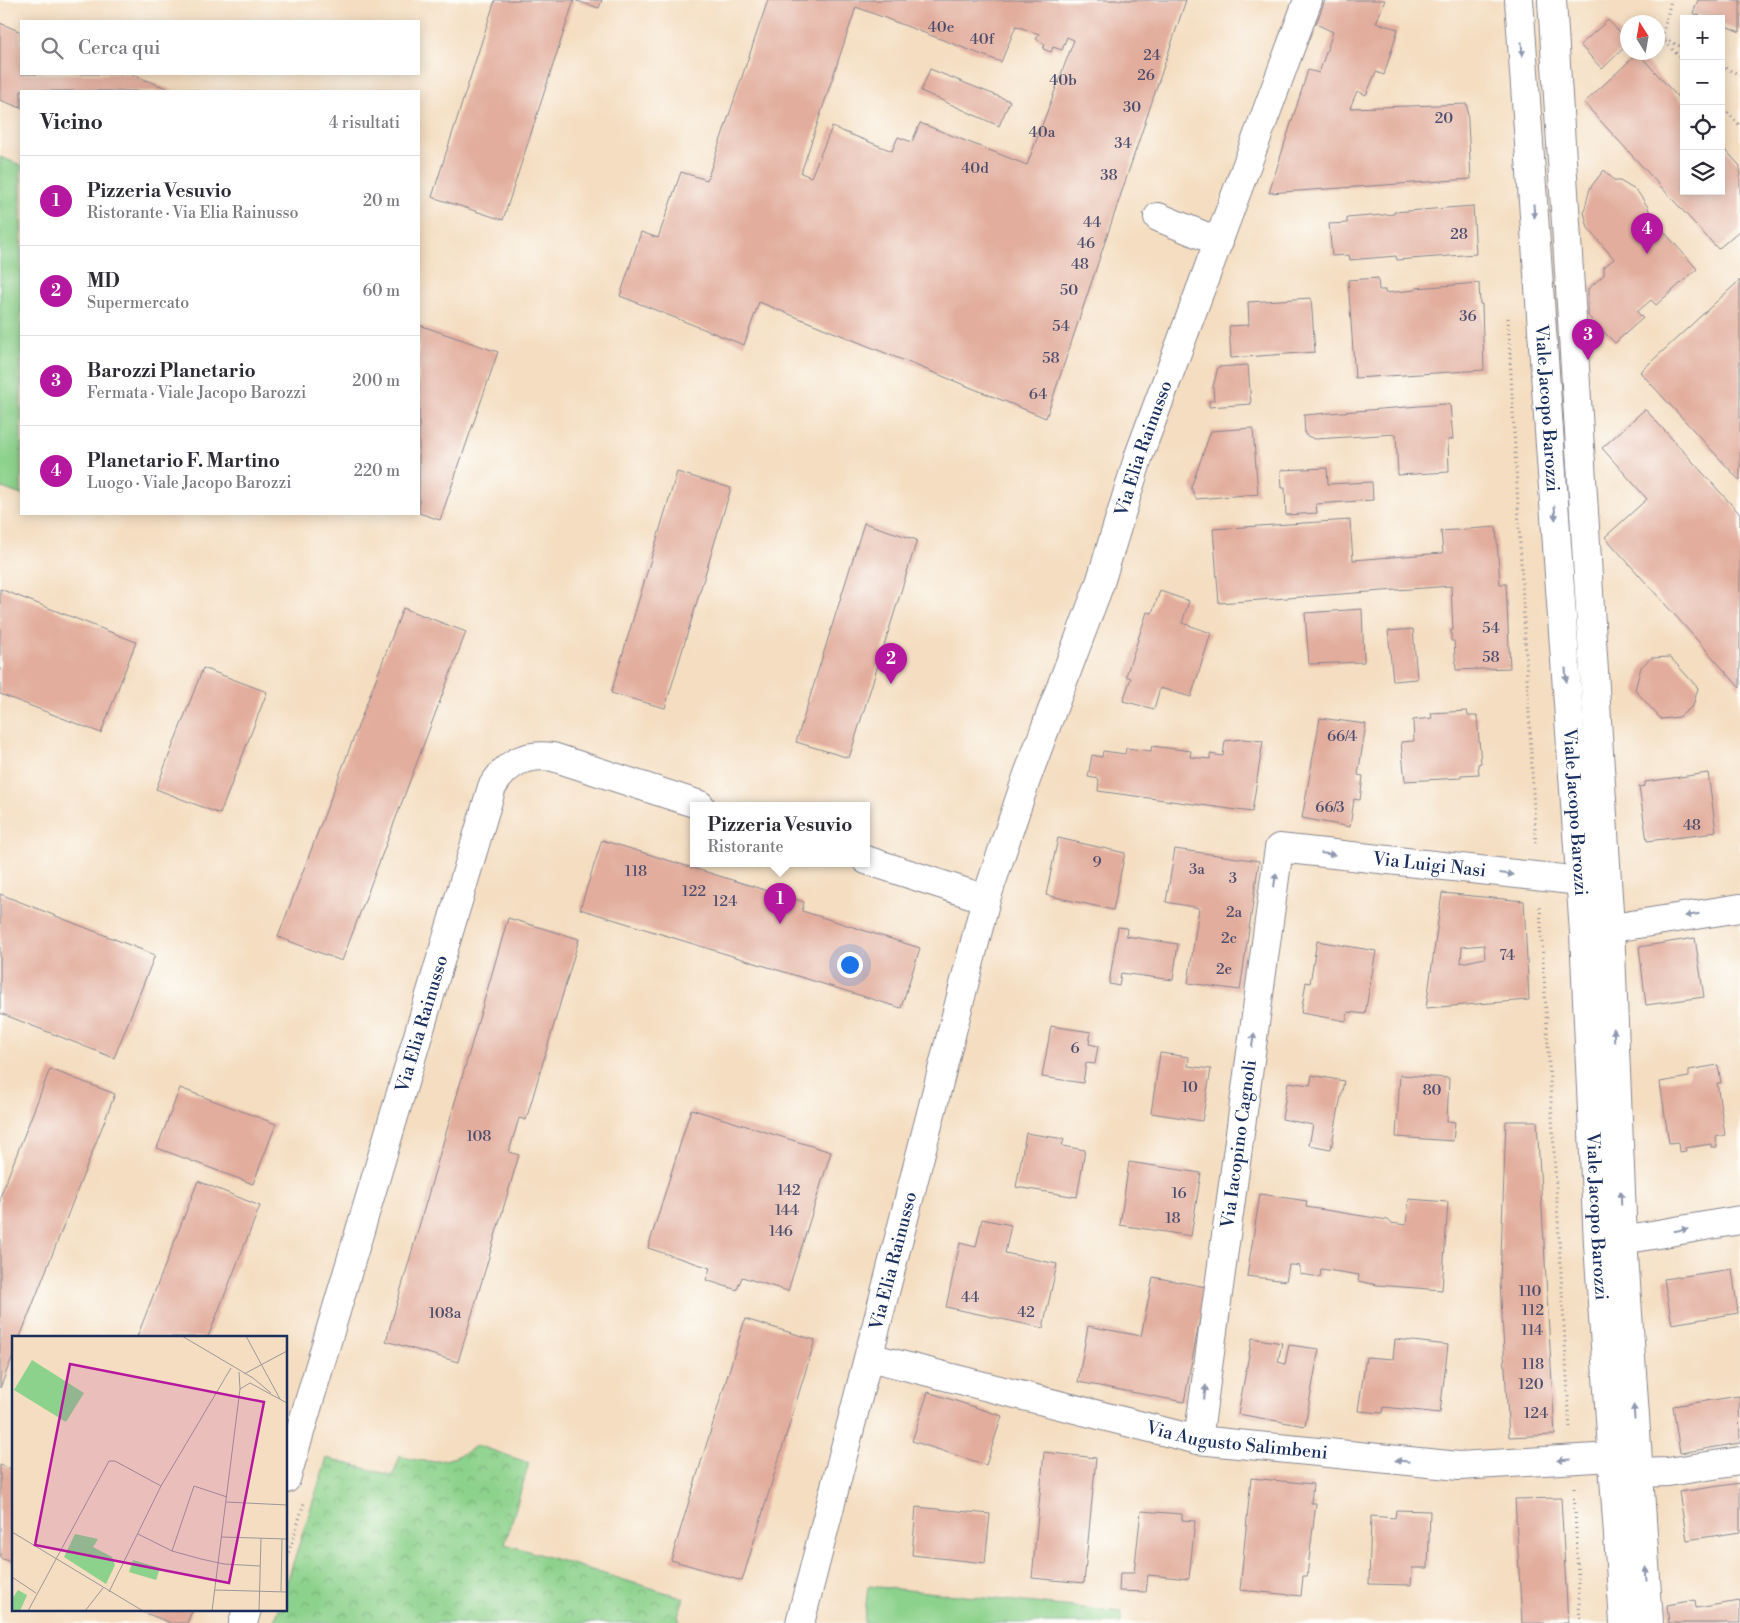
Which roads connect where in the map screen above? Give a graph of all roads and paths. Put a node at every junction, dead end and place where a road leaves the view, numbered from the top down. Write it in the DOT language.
graph roads {
  1 [pos="1308,0"];
  2 [pos="1519,0"];
  3 [pos="1552,0"];
  4 [pos="1671,0"];
  5 [pos="1665,25"];
  6 [pos="1665,39"];
  7 [pos="1665,41"];
  8 [pos="1680,46"];
  9 [pos="1682,60"];
  10 [pos="1725,68"];
  11 [pos="1740,75"];
  12 [pos="1722,105"];
  13 [pos="1740,126"];
  14 [pos="1158,217"];
  15 [pos="1219,242"];
  16 [pos="1508,317"];
  17 [pos="691,802"];
  18 [pos="1280,848"];
  19 [pos="870,861"];
  20 [pos="1538,878"];
  21 [pos="1580,881"];
  22 [pos="986,899"];
  23 [pos="1740,908"];
  24 [pos="1597,931"];
  25 [pos="1740,1220"];
  26 [pos="1610,1242"];
  27 [pos="869,1357"];
  28 [pos="1198,1440"];
  29 [pos="1613,1457"];
  30 [pos="1572,1460"];
  31 [pos="1740,1461"];
  32 [pos="288,1471"];
  33 [pos="1638,1473"];
  34 [pos="247,1610"];
  35 [pos="243,1623"];
  36 [pos="800,1623"];
  37 [pos="1580,1623"];
  38 [pos="1624,1623"];
  39 [pos="1649,1623"];
  1 -- 15 [label="street, Via Elia Rainusso"];
  2 -- 21 [label="street, Viale Jacopo Barozzi, one-way"];
  3 -- 24 [label="street"];
  4 -- 5 [label="path"];
  6 -- 8 [label="path"];
  7 -- 9 [label="path"];
  10 -- 11 [label="path"];
  12 -- 13 [label="path"];
  14 -- 15 [label="street"];
  15 -- 22 [label="street, Via Elia Rainusso"];
  16 -- 20 [label="path"];
  17 -- 32 [label="street, Via Elia Rainusso"];
  18 -- 20 [label="street, Via Luigi Nasi, one-way"];
  28 -- 18 [label="street, Via Iacopino Cagnoli, one-way"];
  19 -- 22 [label="street"];
  20 -- 21 [label="street, Via Luigi Nasi"];
  20 -- 30 [label="path"];
  21 -- 24 [label="street, Viale Jacopo Barozzi"];
  22 -- 27 [label="street, Via Elia Rainusso"];
  23 -- 24 [label="street, one-way"];
  24 -- 26 [label="street, Viale Jacopo Barozzi"];
  26 -- 25 [label="street, one-way"];
  26 -- 29 [label="street, Viale Jacopo Barozzi"];
  33 -- 26 [label="street, one-way"];
  27 -- 28 [label="street, Via Augusto Salimbeni"];
  27 -- 36 [label="street, Via Elia Rainusso"];
  30 -- 28 [label="street, Via Augusto Salimbeni, one-way"];
  29 -- 30 [label="street, Via Augusto Salimbeni"];
  29 -- 33 [label="street"];
  29 -- 38 [label="street, Viale Jacopo Barozzi"];
  30 -- 37 [label="path"];
  31 -- 33 [label="street"];
  39 -- 33 [label="street, one-way"];
  34 -- 35 [label="street"];
}
